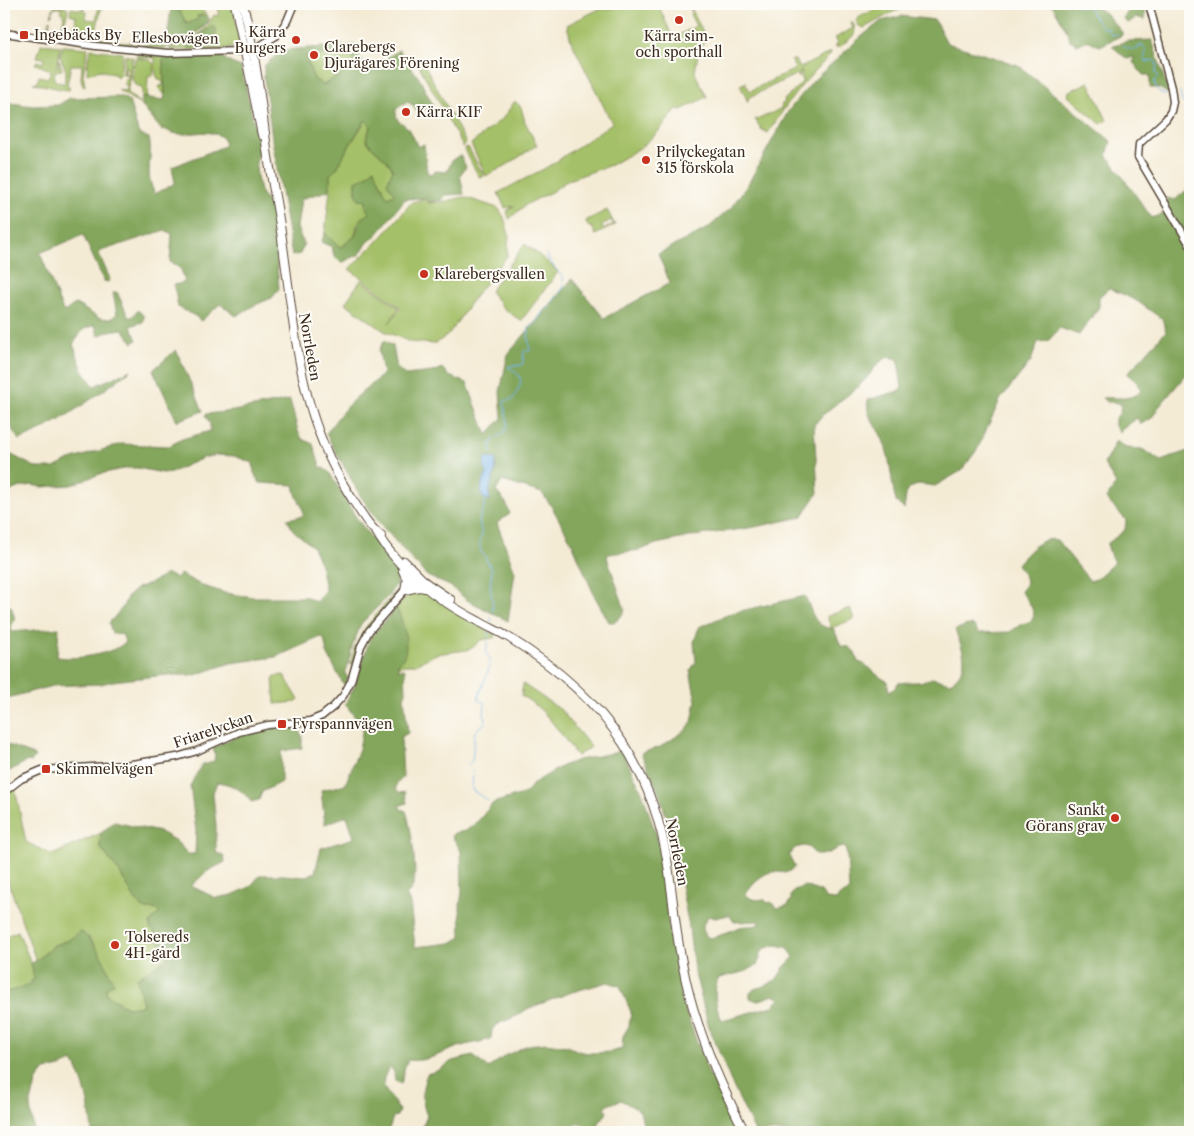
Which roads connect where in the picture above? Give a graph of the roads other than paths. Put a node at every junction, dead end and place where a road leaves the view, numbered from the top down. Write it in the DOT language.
graph roads {
  1 [pos="235,4"];
  2 [pos="243,4"];
  3 [pos="294,4"];
  4 [pos="1149,4"];
  5 [pos="4,33"];
  6 [pos="253,48"];
  7 [pos="245,50"];
  8 [pos="267,148"];
  9 [pos="1190,244"];
  10 [pos="377,533"];
  11 [pos="396,558"];
  12 [pos="416,577"];
  13 [pos="425,588"];
  14 [pos="405,590"];
  15 [pos="496,630"];
  16 [pos="4,792"];
  17 [pos="745,1132"];
  1 -- 7 [label="highway, Norrleden"];
  2 -- 6 [label="highway, Norrleden"];
  3 -- 6 [label="street, Ellesbovägen"];
  4 -- 9 [label="street"];
  5 -- 7 [label="street, Ellesbovägen"];
  6 -- 7 [label="street, Ellesbovägen"];
  6 -- 8 [label="highway, Norrleden"];
  7 -- 8 [label="highway, Norrleden"];
  8 -- 10 [label="highway, Norrleden"];
  10 -- 11 [label="highway, Norrleden"];
  10 -- 12 [label="highway, Norrleden"];
  11 -- 12 [label="highway, Norrleden"];
  11 -- 14 [label="highway"];
  12 -- 13 [label="highway, Norrleden"];
  12 -- 14 [label="street, Friarelyckan"];
  12 -- 15 [label="highway, Norrleden"];
  13 -- 14 [label="highway"];
  13 -- 15 [label="highway, Norrleden"];
  14 -- 16 [label="street, Friarelyckan"];
  15 -- 17 [label="highway, Norrleden"];
}
